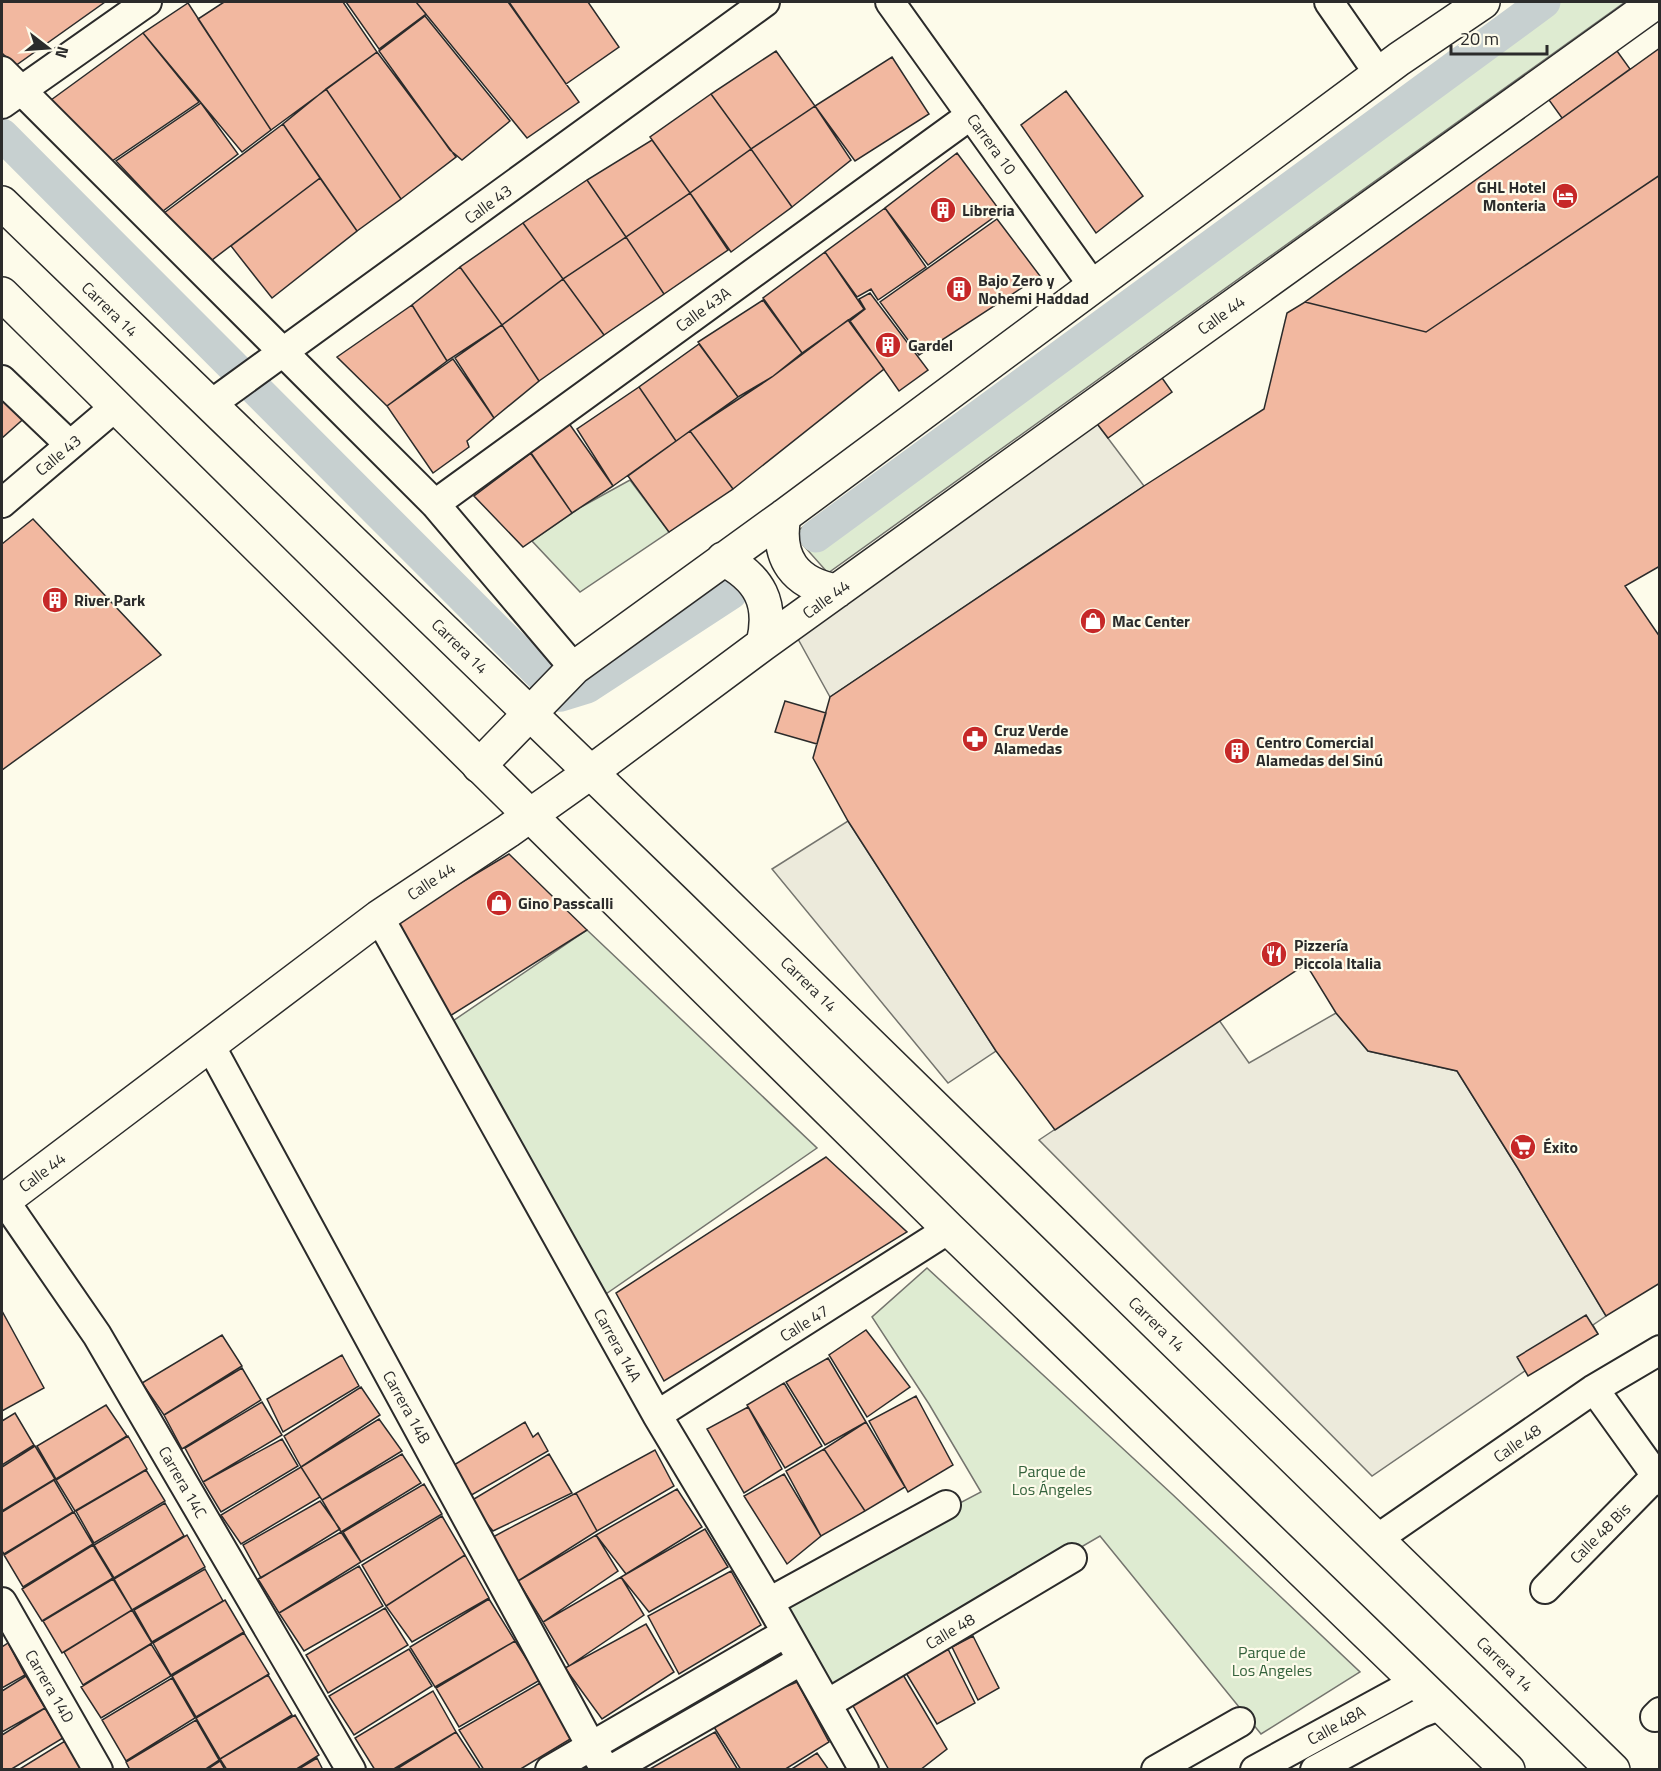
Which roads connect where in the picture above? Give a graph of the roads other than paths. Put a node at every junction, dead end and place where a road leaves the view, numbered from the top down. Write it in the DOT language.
graph roads {
  1 [pos="147,2"];
  2 [pos="765,2"];
  3 [pos="890,2"];
  4 [pos="1329,2"];
  5 [pos="1483,2"];
  6 [pos="1656,2"];
  7 [pos="1380,74"];
  8 [pos="8,88"];
  9 [pos="971,115"];
  10 [pos="2,203"];
  11 [pos="1094,287"];
  12 [pos="2,294"];
  13 [pos="275,358"];
  14 [pos="2,380"];
  15 [pos="218,399"];
  16 [pos="115,407"];
  17 [pos="70,445"];
  18 [pos="2,503"];
  19 [pos="435,504"];
  20 [pos="784,516"];
  21 [pos="723,559"];
  22 [pos="837,591"];
  23 [pos="763,644"];
  24 [pos="554,689"];
  25 [pos="479,766"];
  26 [pos="591,771"];
  27 [pos="530,815"];
  28 [pos="379,916"];
  29 [pos="210,1045"];
  30 [pos="3,1201"];
  31 [pos="949,1229"];
  32 [pos="1659,1350"];
  33 [pos="1594,1389"];
  34 [pos="657,1415"];
  35 [pos="1657,1479"];
  36 [pos="946,1505"];
  37 [pos="1377,1539"];
  38 [pos="1072,1558"];
  39 [pos="1545,1588"];
  40 [pos="2,1602"];
  41 [pos="769,1602"];
  42 [pos="786,1633"];
  43 [pos="802,1660"];
  44 [pos="1418,1681"];
  45 [pos="827,1704"];
  46 [pos="1442,1705"];
  47 [pos="1240,1722"];
  48 [pos="591,1746"];
  49 [pos="98,1770"];
  50 [pos="351,1770"];
  51 [pos="550,1770"];
  52 [pos="606,1770"];
  53 [pos="611,1770"];
  54 [pos="864,1770"];
  55 [pos="1156,1770"];
  56 [pos="1255,1770"];
  57 [pos="1316,1770"];
  58 [pos="1508,1770"];
  59 [pos="1613,1770"];
  1 -- 8 [label="street"];
  2 -- 13 [label="street, Calle 43"];
  3 -- 9 [label="street, Carrera 10"];
  4 -- 7 [label="street"];
  5 -- 7 [label="main road"];
  6 -- 22 [label="main road, Calle 44"];
  7 -- 11 [label="main road"];
  8 -- 13 [label="street"];
  9 -- 11 [label="street, Carrera 10"];
  9 -- 19 [label="street, Calle 43A"];
  10 -- 15 [label="main road, Carrera 14"];
  11 -- 20 [label="main road"];
  12 -- 16 [label="main road"];
  13 -- 15 [label="street, Calle 43"];
  13 -- 19 [label="street"];
  14 -- 17 [label="street"];
  15 -- 24 [label="main road, Carrera 14"];
  16 -- 17 [label="street, Calle 43"];
  16 -- 25 [label="main road"];
  17 -- 18 [label="street, Calle 43"];
  19 -- 24 [label="street"];
  20 -- 21 [label="main road"];
  20 -- 22 [label="main road"];
  21 -- 23 [label="main road"];
  21 -- 24 [label="main road"];
  22 -- 23 [label="main road, Calle 44"];
  23 -- 26 [label="main road, Calle 44"];
  24 -- 25 [label="main road"];
  24 -- 26 [label="main road, Carrera 14"];
  25 -- 27 [label="main road"];
  26 -- 27 [label="main road, Calle 44"];
  26 -- 37 [label="main road, Carrera 14"];
  27 -- 28 [label="main road, Calle 44"];
  27 -- 31 [label="main road"];
  28 -- 29 [label="main road, Calle 44"];
  28 -- 34 [label="street, Carrera 14A"];
  29 -- 30 [label="main road, Calle 44"];
  29 -- 48 [label="street, Carrera 14B"];
  30 -- 50 [label="street, Carrera 14C"];
  31 -- 34 [label="street, Calle 47"];
  31 -- 44 [label="main road"];
  32 -- 33 [label="street, Calle 48"];
  33 -- 35 [label="street"];
  33 -- 37 [label="street, Calle 48"];
  34 -- 41 [label="street, Carrera 14A"];
  35 -- 39 [label="street, Calle 48 Bis"];
  36 -- 41 [label="street"];
  37 -- 59 [label="main road, Carrera 14"];
  38 -- 45 [label="street, Calle 48"];
  40 -- 49 [label="street, Carrera 14D"];
  41 -- 42 [label="street, Carrera 14A"];
  42 -- 43 [label="street, Carrera 14A"];
  42 -- 48 [label="street"];
  43 -- 45 [label="street, Carrera 14A"];
  43 -- 53 [label="street"];
  44 -- 46 [label="main road"];
  44 -- 56 [label="street, Calle 48A"];
  45 -- 54 [label="street, Carrera 14A"];
  46 -- 57 [label="street, Calle 48A"];
  46 -- 58 [label="main road"];
  47 -- 55 [label="street"];
  48 -- 51 [label="street"];
  48 -- 52 [label="street, Carrera 14B"];
}
